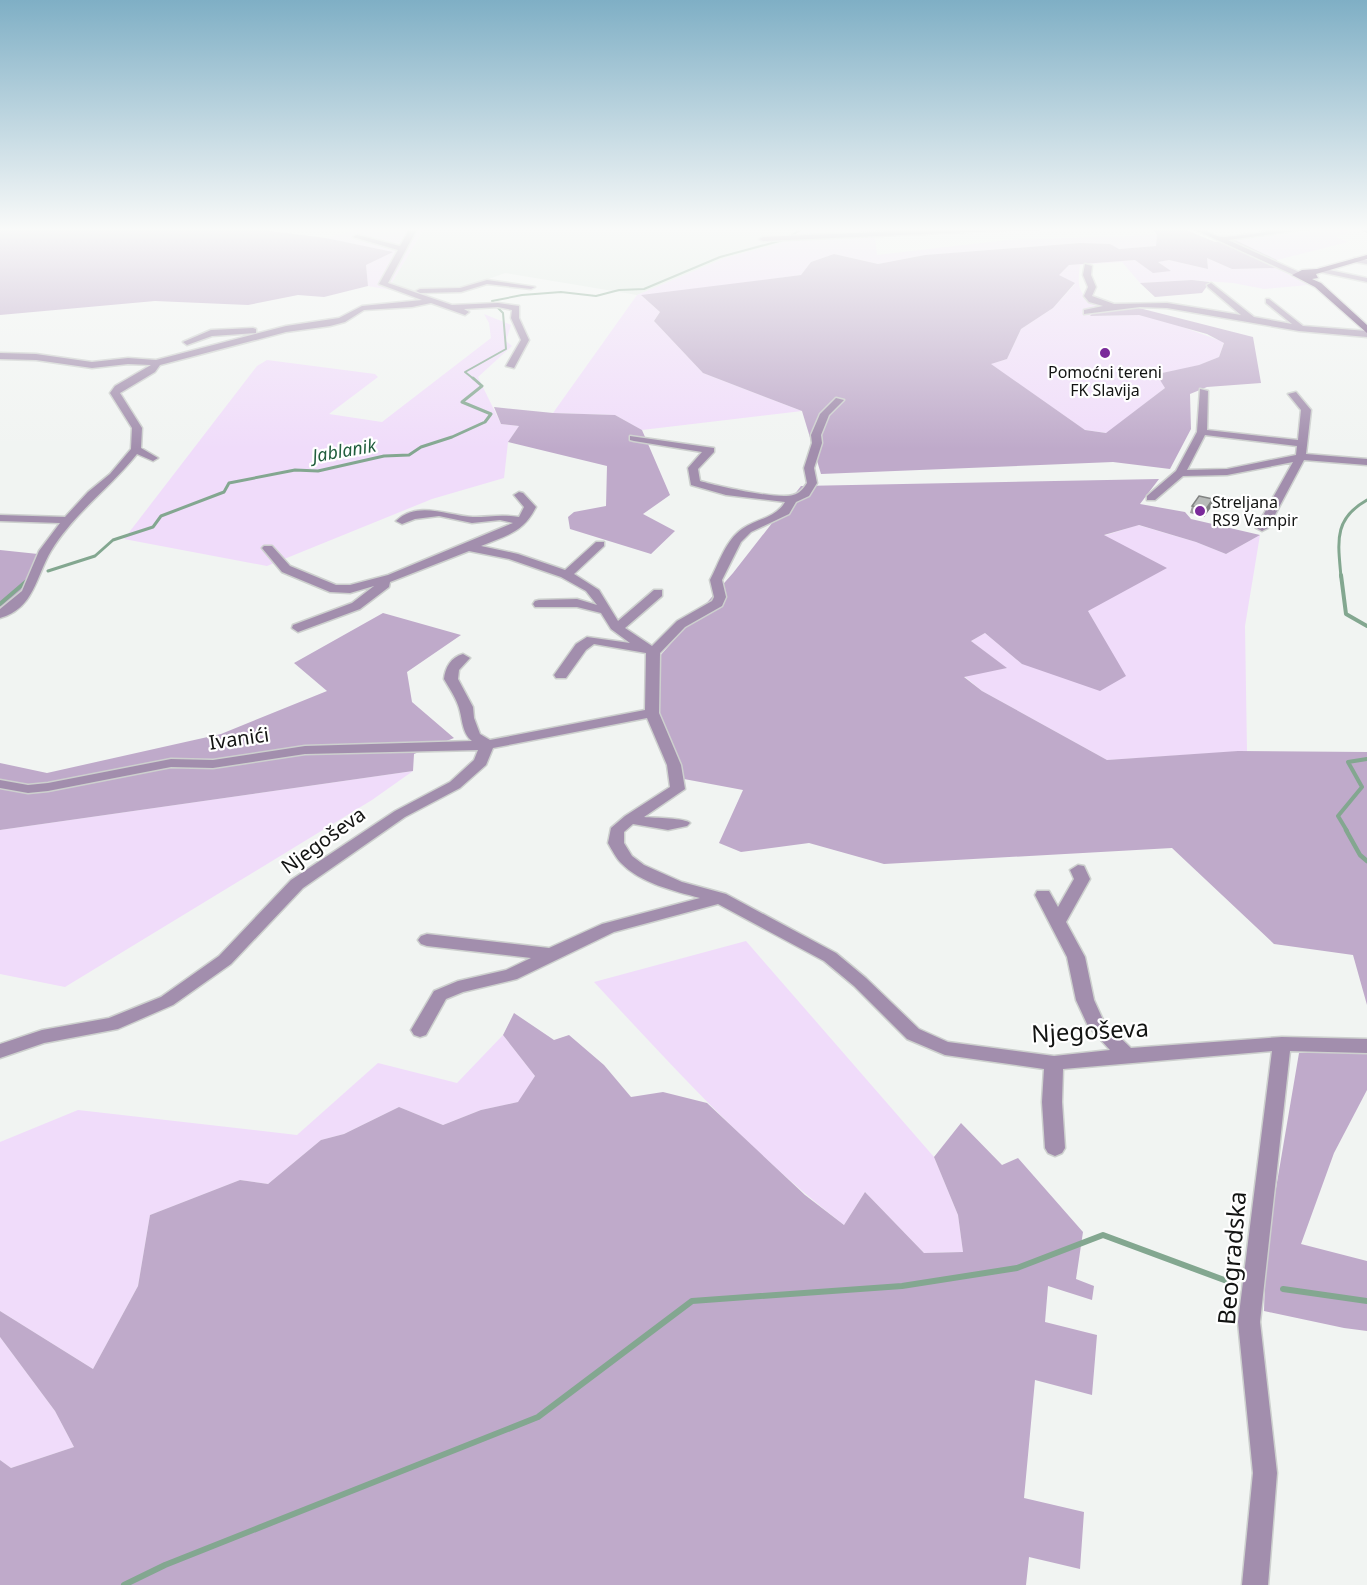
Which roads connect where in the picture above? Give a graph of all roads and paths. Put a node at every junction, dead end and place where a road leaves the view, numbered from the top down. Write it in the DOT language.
graph roads {
  1 [pos="430,301"];
  2 [pos="436,301"];
  3 [pos="1095,301"];
  4 [pos="1231,301"];
  5 [pos="1269,301"];
  6 [pos="1340,301"];
  7 [pos="1111,306"];
  8 [pos="454,308"];
  9 [pos="465,312"];
  10 [pos="1086,312"];
  11 [pos="1253,320"];
  12 [pos="1300,328"];
  13 [pos="286,330"];
  14 [pos="1367,332"];
  15 [pos="187,342"];
  16 [pos="0,356"];
  17 [pos="157,363"];
  18 [pos="511,366"];
  19 [pos="1203,391"];
  20 [pos="1293,394"];
  21 [pos="839,400"];
  22 [pos="1202,432"];
  23 [pos="634,438"];
  24 [pos="1302,444"];
  25 [pos="136,449"];
  26 [pos="153,458"];
  27 [pos="1301,458"];
  28 [pos="1367,462"];
  29 [pos="1180,473"];
  30 [pos="519,495"];
  31 [pos="1151,498"];
  32 [pos="792,500"];
  33 [pos="0,518"];
  34 [pos="68,520"];
  35 [pos="402,520"];
  36 [pos="523,521"];
  37 [pos="1262,528"];
  38 [pos="600,544"];
  39 [pos="465,547"];
  40 [pos="268,548"];
  41 [pos="566,575"];
  42 [pos="392,578"];
  43 [pos="658,593"];
  44 [pos="538,604"];
  45 [pos="606,611"];
  46 [pos="0,614"];
  47 [pos="298,628"];
  48 [pos="618,628"];
  49 [pos="653,652"];
  50 [pos="463,658"];
  51 [pos="561,675"];
  52 [pos="652,713"];
  53 [pos="487,745"];
  54 [pos="0,784"];
  55 [pos="630,819"];
  56 [pos="682,823"];
  57 [pos="1078,870"];
  58 [pos="1043,895"];
  59 [pos="720,898"];
  60 [pos="1057,922"];
  61 [pos="427,940"];
  62 [pos="550,954"];
  63 [pos="420,1030"];
  64 [pos="1282,1044"];
  65 [pos="1367,1046"];
  66 [pos="0,1052"];
  67 [pos="1126,1054"];
  68 [pos="1054,1063"];
  69 [pos="1055,1148"];
  70 [pos="1255,1585"];
  1 -- 13 [label="street"];
  2 -- 8 [label="street"];
  3 -- 7 [label="street"];
  4 -- 11 [label="street"];
  5 -- 12 [label="street"];
  6 -- 14 [label="main road"];
  7 -- 10 [label="street"];
  7 -- 11 [label="street"];
  8 -- 9 [label="street"];
  8 -- 18 [label="street"];
  11 -- 12 [label="street"];
  12 -- 14 [label="street"];
  13 -- 15 [label="street"];
  13 -- 17 [label="street"];
  16 -- 17 [label="street"];
  17 -- 25 [label="street"];
  19 -- 22 [label="street"];
  20 -- 24 [label="street"];
  21 -- 32 [label="street"];
  22 -- 24 [label="street"];
  22 -- 29 [label="street"];
  23 -- 32 [label="street"];
  24 -- 27 [label="street"];
  25 -- 26 [label="street"];
  25 -- 34 [label="street"];
  27 -- 28 [label="street"];
  27 -- 29 [label="street"];
  27 -- 37 [label="street"];
  29 -- 31 [label="street"];
  30 -- 36 [label="street"];
  32 -- 49 [label="street"];
  33 -- 34 [label="street"];
  34 -- 46 [label="street"];
  35 -- 36 [label="street"];
  36 -- 39 [label="street"];
  38 -- 41 [label="street"];
  39 -- 41 [label="street"];
  39 -- 42 [label="street"];
  40 -- 42 [label="street"];
  41 -- 45 [label="street"];
  42 -- 47 [label="street"];
  43 -- 48 [label="street"];
  44 -- 45 [label="street"];
  45 -- 48 [label="street"];
  48 -- 49 [label="street"];
  49 -- 51 [label="street"];
  49 -- 52 [label="street, Njegoševa"];
  50 -- 53 [label="street"];
  52 -- 53 [label="street"];
  52 -- 55 [label="street, Njegoševa"];
  53 -- 54 [label="street, Ivanići"];
  53 -- 66 [label="street, Njegoševa"];
  55 -- 56 [label="street"];
  55 -- 59 [label="street, Njegoševa"];
  57 -- 60 [label="street"];
  58 -- 60 [label="street"];
  59 -- 62 [label="street"];
  59 -- 68 [label="street, Njegoševa"];
  60 -- 67 [label="street"];
  61 -- 62 [label="street"];
  62 -- 63 [label="street"];
  64 -- 65 [label="street, Njegoševa"];
  64 -- 67 [label="street, Njegoševa"];
  64 -- 70 [label="street, Beogradska"];
  67 -- 68 [label="street, Njegoševa"];
  68 -- 69 [label="street"];
}
